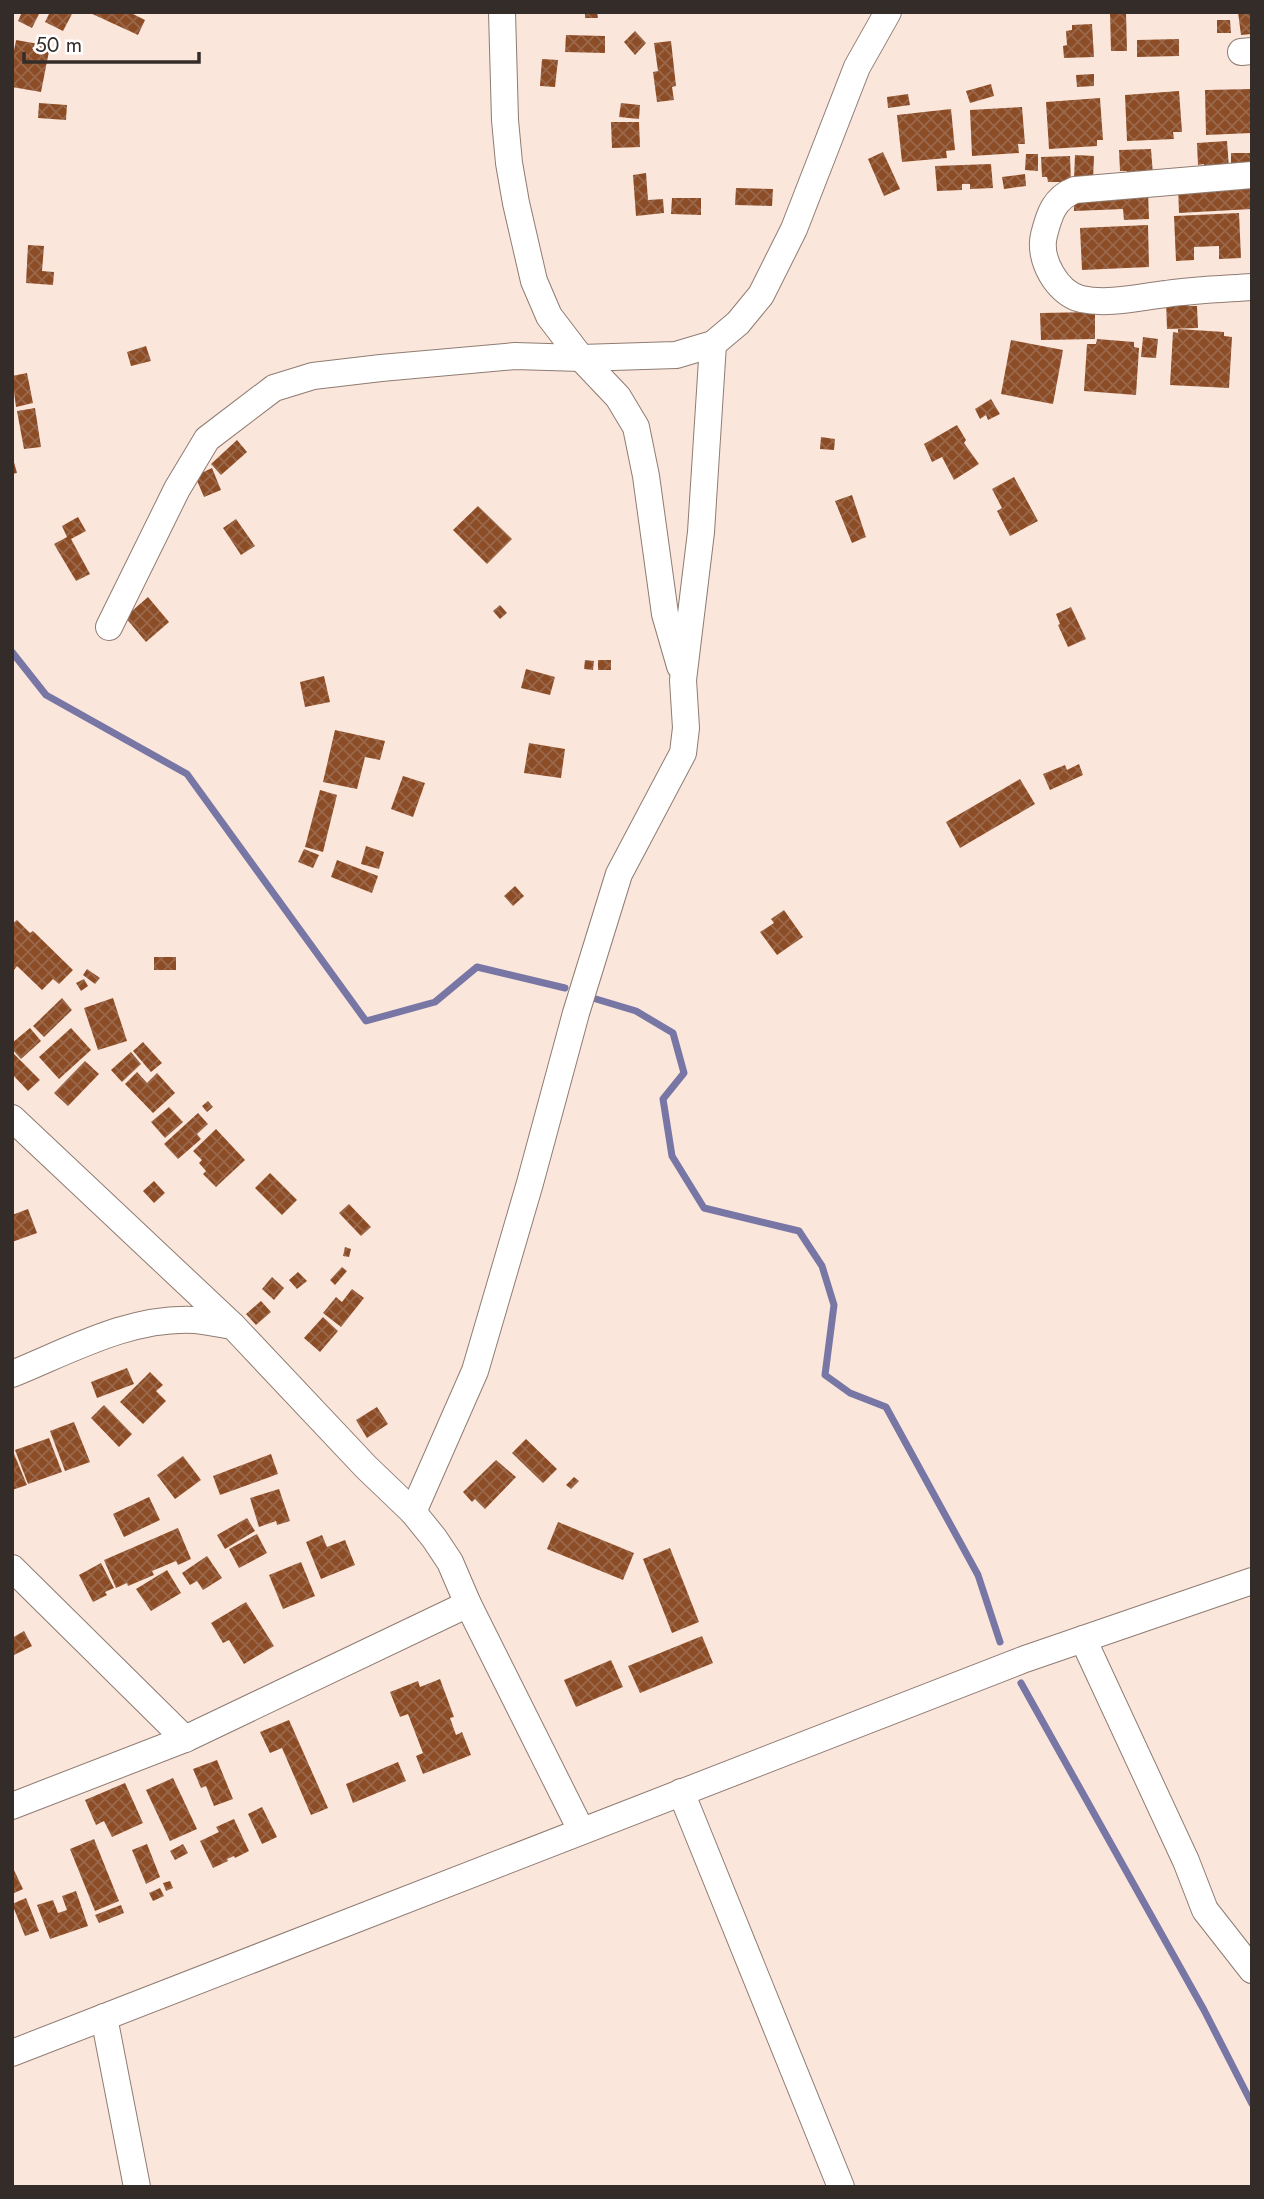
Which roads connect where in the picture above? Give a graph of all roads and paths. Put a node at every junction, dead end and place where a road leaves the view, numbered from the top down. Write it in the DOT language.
graph roads {
  1 [pos="502,12"];
  2 [pos="888,12"];
  3 [pos="1252,175"];
  4 [pos="1252,287"];
  5 [pos="713,344"];
  6 [pos="581,358"];
  7 [pos="109,627"];
  8 [pos="683,680"];
  9 [pos="12,1118"];
  10 [pos="233,1326"];
  11 [pos="12,1374"];
  12 [pos="413,1512"];
  13 [pos="12,1568"];
  14 [pos="1252,1581"];
  15 [pos="468,1604"];
  16 [pos="1083,1639"];
  17 [pos="185,1739"];
  18 [pos="681,1791"];
  19 [pos="12,1806"];
  20 [pos="581,1830"];
  21 [pos="1252,1970"];
  22 [pos="104,2017"];
  23 [pos="12,2053"];
  24 [pos="137,2187"];
  25 [pos="841,2187"];
  1 -- 6 [label="street"];
  2 -- 5 [label="street"];
  3 -- 4 [label="street"];
  5 -- 6 [label="street"];
  5 -- 8 [label="street"];
  6 -- 7 [label="street"];
  6 -- 8 [label="street"];
  8 -- 12 [label="street"];
  9 -- 10 [label="street"];
  10 -- 11 [label="street"];
  10 -- 12 [label="street"];
  12 -- 15 [label="street"];
  13 -- 17 [label="street"];
  14 -- 16 [label="street"];
  15 -- 17 [label="street"];
  15 -- 20 [label="street"];
  16 -- 18 [label="street"];
  16 -- 21 [label="street"];
  17 -- 19 [label="street"];
  18 -- 20 [label="street"];
  18 -- 25 [label="street"];
  20 -- 22 [label="street"];
  22 -- 23 [label="street"];
  22 -- 24 [label="street"];
}
